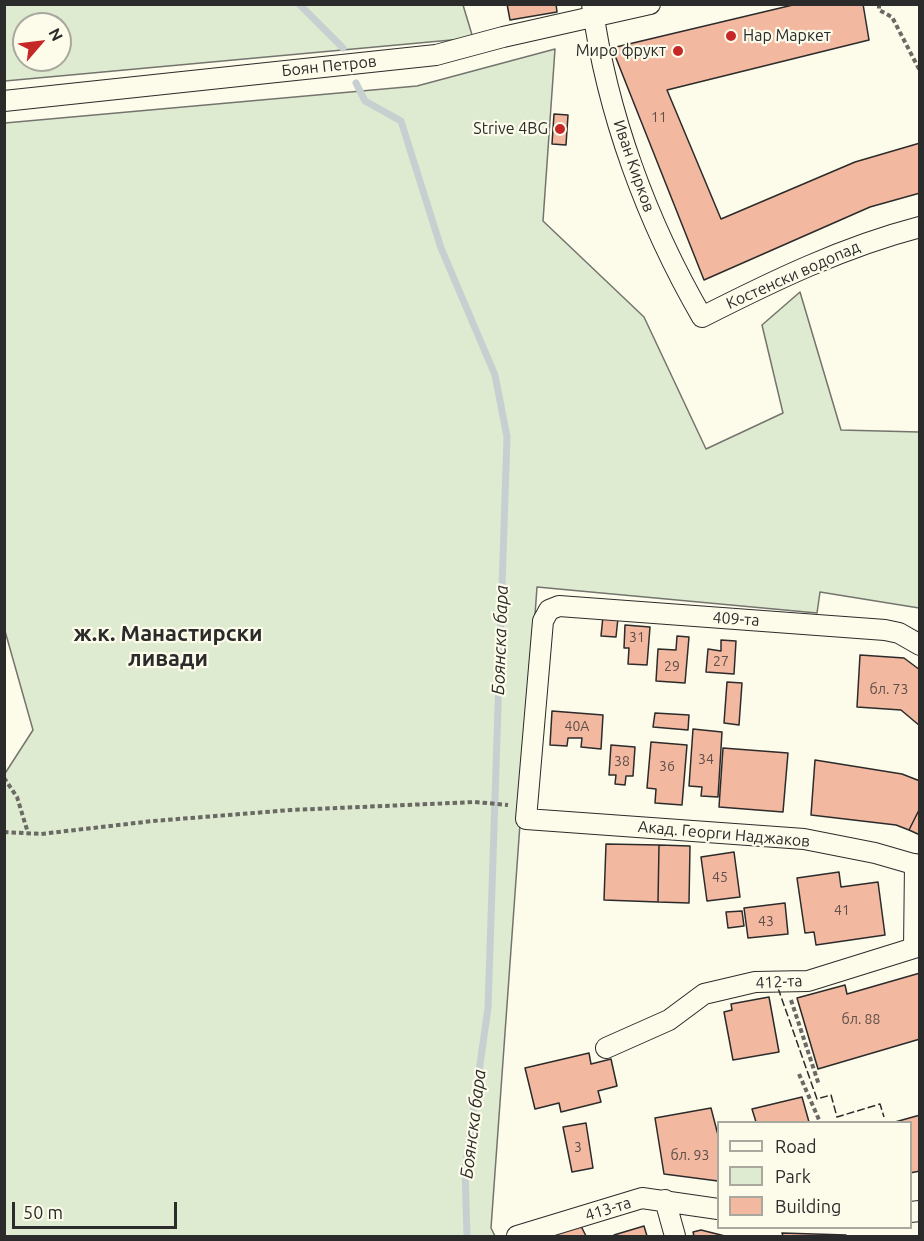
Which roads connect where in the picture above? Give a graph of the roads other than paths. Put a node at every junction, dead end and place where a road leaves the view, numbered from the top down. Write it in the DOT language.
graph roads {
  1 [pos="650,4"];
  2 [pos="593,11"];
  3 [pos="4,101"];
  4 [pos="920,227"];
  5 [pos="702,317"];
  6 [pos="920,645"];
  7 [pos="526,819"];
  8 [pos="917,865"];
  9 [pos="606,1048"];
  10 [pos="665,1200"];
  11 [pos="717,1209"];
  12 [pos="517,1236"];
  13 [pos="675,1236"];
  1 -- 2 [label="street, Боян Петров"];
  2 -- 3 [label="street, Боян Петров"];
  2 -- 5 [label="street, Иван Кирков"];
  4 -- 5 [label="street, Костенски водопад"];
  6 -- 7 [label="street, 409-та"];
  7 -- 8 [label="street, Акад. Георги Наджаков"];
  8 -- 9 [label="street, 412-та"];
  10 -- 11 [label="street, 413-та"];
  10 -- 12 [label="street, 413-та"];
  10 -- 13 [label="street"];
}
